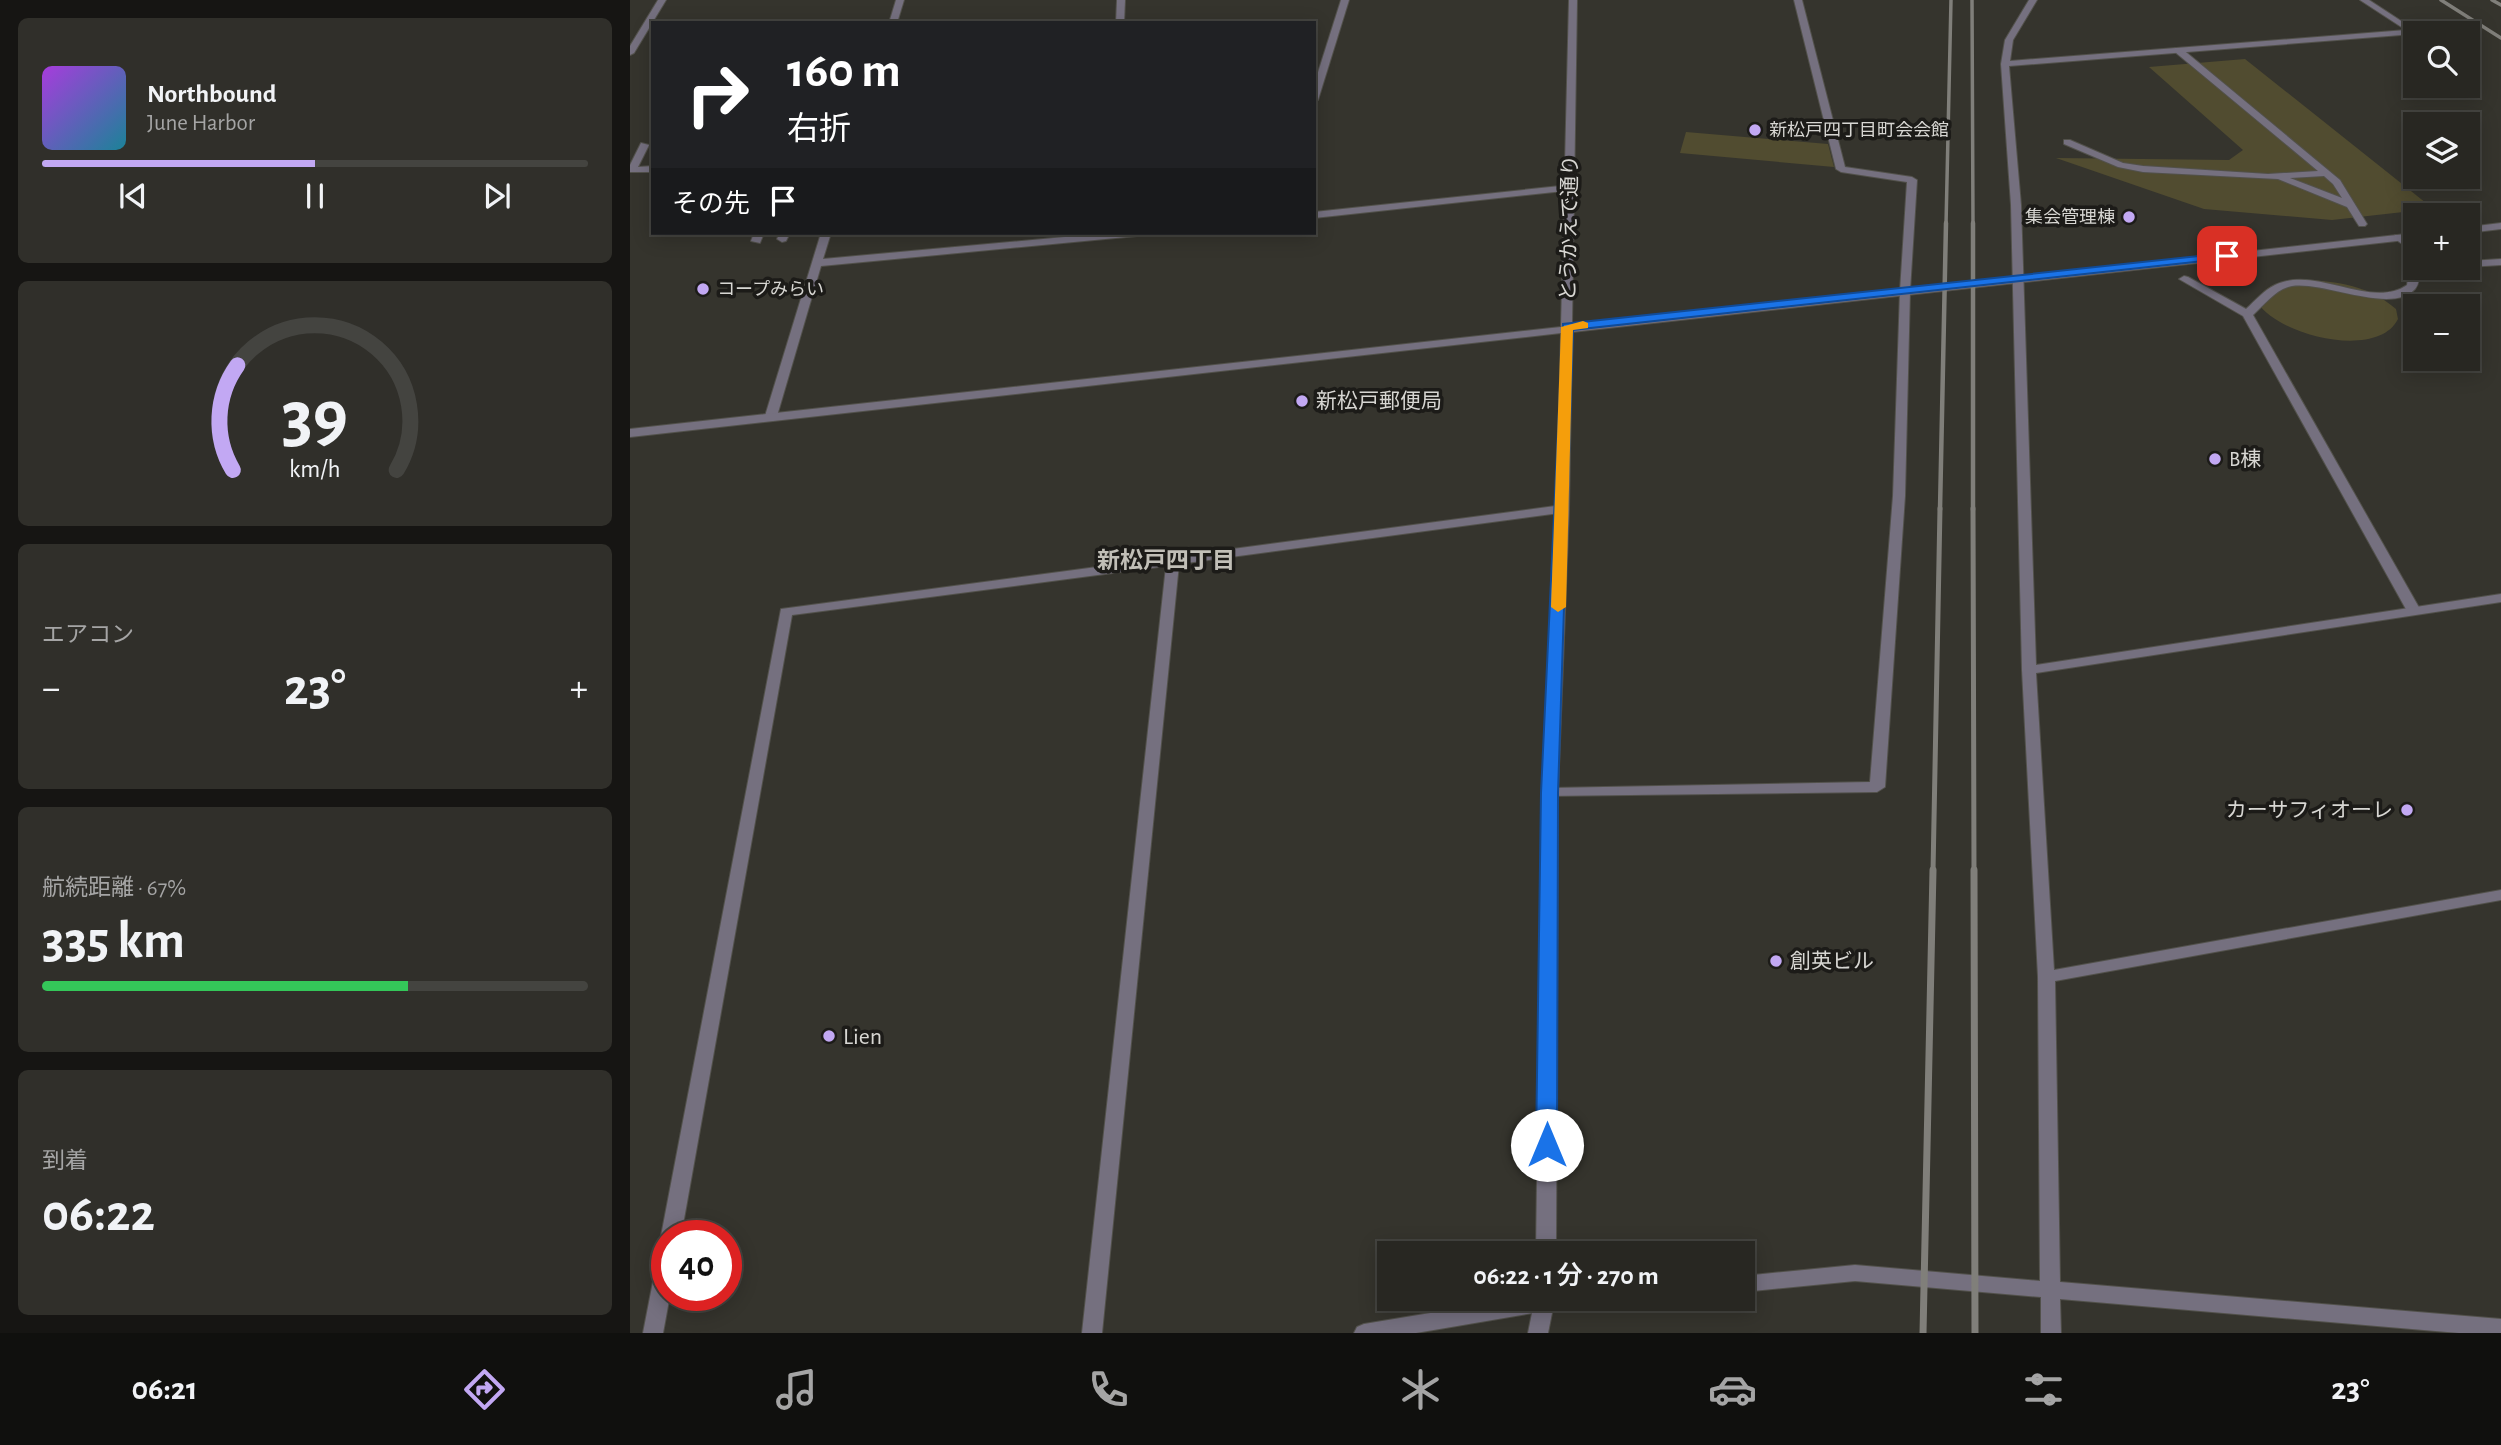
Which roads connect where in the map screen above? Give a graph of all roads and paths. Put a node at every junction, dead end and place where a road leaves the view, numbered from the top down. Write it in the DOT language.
graph roads {
  1 [pos="662,0"];
  2 [pos="900,0"];
  3 [pos="1121,0"];
  4 [pos="1345,0"];
  5 [pos="1573,0"];
  6 [pos="1798,0"];
  7 [pos="2033,0"];
  8 [pos="2364,0"];
  9 [pos="894,21"];
  10 [pos="1120,21"];
  11 [pos="2178,50"];
  12 [pos="630,53"];
  13 [pos="2005,64"];
  14 [pos="1316,94"];
  15 [pos="2067,142"];
  16 [pos="644,145"];
  17 [pos="651,169"];
  18 [pos="2326,173"];
  19 [pos="2268,177"];
  20 [pos="651,178"];
  21 [pos="630,179"];
  22 [pos="1570,188"];
  23 [pos="2348,204"];
  24 [pos="1316,215"];
  25 [pos="2362,225"];
  26 [pos="2501,226"];
  27 [pos="2480,229"];
  28 [pos="825,235"];
  29 [pos="1098,235"];
  30 [pos="2399,237"];
  31 [pos="2403,237"];
  32 [pos="2403,240"];
  33 [pos="2501,262"];
  34 [pos="817,263"];
  35 [pos="2480,263"];
  36 [pos="2184,279"];
  37 [pos="2017,280"];
  38 [pos="2415,280"];
  39 [pos="1905,290"];
  40 [pos="2247,313"];
  41 [pos="1567,327"];
  42 [pos="771,416"];
  43 [pos="630,433"];
  44 [pos="1563,509"];
  45 [pos="1173,562"];
  46 [pos="2501,598"];
  47 [pos="2414,611"];
  48 [pos="2029,670"];
  49 [pos="1550,793"];
  50 [pos="2501,895"];
  51 [pos="2046,977"];
  52 [pos="674,1220"];
  53 [pos="1546,1241"];
  54 [pos="1755,1283"];
  55 [pos="2048,1291"];
  56 [pos="657,1311"];
  57 [pos="1488,1311"];
  58 [pos="1543,1311"];
  59 [pos="2501,1328"];
  60 [pos="653,1333"];
  61 [pos="1093,1333"];
  62 [pos="1364,1333"];
  63 [pos="1538,1333"];
  64 [pos="2051,1333"];
  1 -- 12 [label="street"];
  2 -- 9 [label="street"];
  3 -- 10 [label="street"];
  4 -- 14 [label="street"];
  5 -- 22 [label="street, とうかえで通り"];
  6 -- 39 [label="street"];
  7 -- 13 [label="street"];
  8 -- 11 [label="street"];
  11 -- 13 [label="street"];
  11 -- 18 [label="street"];
  13 -- 37 [label="street"];
  15 -- 19 [label="street"];
  16 -- 17 [label="street"];
  18 -- 19 [label="street"];
  18 -- 23 [label="street"];
  19 -- 23 [label="street"];
  20 -- 21 [label="street"];
  22 -- 24 [label="street"];
  22 -- 41 [label="street, とうかえで通り"];
  23 -- 25 [label="street"];
  26 -- 27 [label="street"];
  28 -- 34 [label="street"];
  29 -- 34 [label="street"];
  30 -- 31 [label="street"];
  30 -- 32 [label="street"];
  30 -- 37 [label="street"];
  33 -- 35 [label="street"];
  34 -- 42 [label="street"];
  36 -- 40 [label="street"];
  37 -- 39 [label="street"];
  37 -- 48 [label="street"];
  38 -- 40 [label="street"];
  39 -- 41 [label="street"];
  39 -- 49 [label="street"];
  40 -- 47 [label="street"];
  41 -- 42 [label="street"];
  41 -- 44 [label="street, とうかえで通り"];
  42 -- 43 [label="street"];
  44 -- 45 [label="street"];
  44 -- 49 [label="street, とうかえで通り"];
  45 -- 52 [label="street"];
  45 -- 61 [label="street"];
  46 -- 47 [label="street"];
  47 -- 48 [label="street"];
  48 -- 51 [label="street"];
  49 -- 53 [label="street, とうかえで通り"];
  50 -- 51 [label="street"];
  51 -- 55 [label="street"];
  54 -- 55 [label="street"];
  55 -- 59 [label="street"];
  55 -- 64 [label="street"];
  56 -- 60 [label="street"];
  57 -- 62 [label="street"];
  58 -- 63 [label="street"];
}
